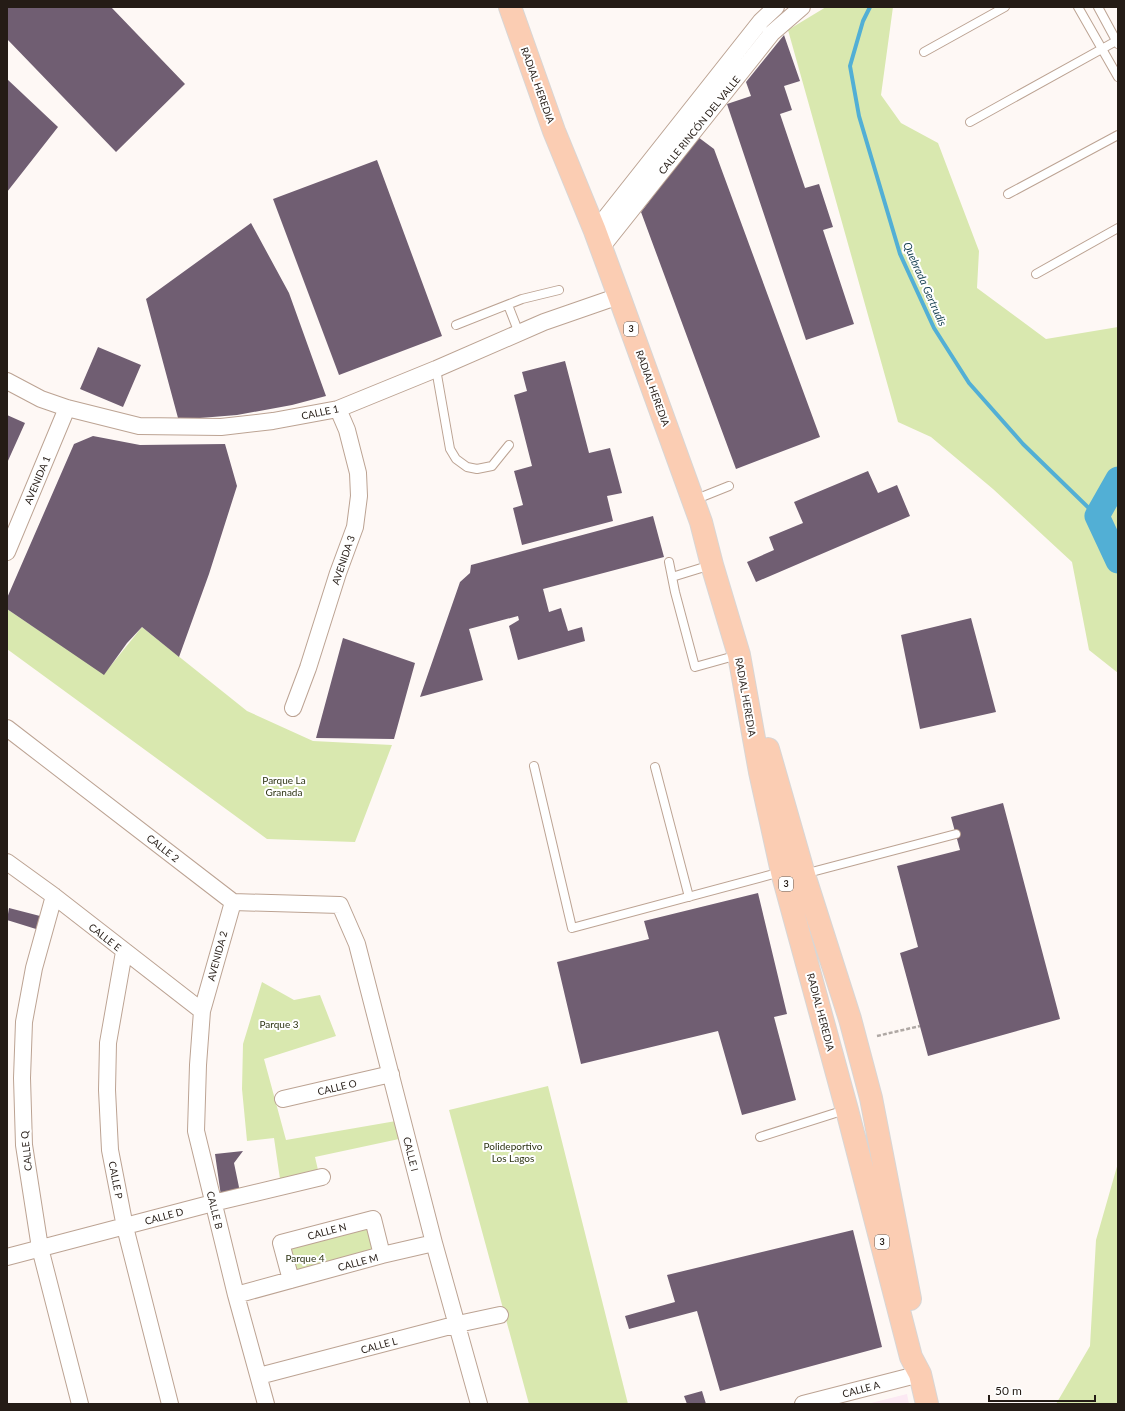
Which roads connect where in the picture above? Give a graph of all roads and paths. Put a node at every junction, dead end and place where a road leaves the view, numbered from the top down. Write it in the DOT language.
graph roads {
  1 [pos="510,7"];
  2 [pos="776,7"];
  3 [pos="802,7"];
  4 [pos="1005,7"];
  5 [pos="1078,7"];
  6 [pos="1098,7"];
  7 [pos="1117,42"];
  8 [pos="1102,49"];
  9 [pos="924,52"];
  10 [pos="1118,77"];
  11 [pos="970,122"];
  12 [pos="1118,135"];
  13 [pos="1008,194"];
  14 [pos="1118,228"];
  15 [pos="598,240"];
  16 [pos="1036,274"];
  17 [pos="560,290"];
  18 [pos="619,296"];
  19 [pos="508,305"];
  20 [pos="456,325"];
  21 [pos="519,332"];
  22 [pos="436,369"];
  23 [pos="7,381"];
  24 [pos="67,408"];
  25 [pos="338,409"];
  26 [pos="510,445"];
  27 [pos="729,486"];
  28 [pos="693,500"];
  29 [pos="7,552"];
  30 [pos="669,562"];
  31 [pos="712,565"];
  32 [pos="672,577"];
  33 [pos="739,655"];
  34 [pos="293,708"];
  35 [pos="7,728"];
  36 [pos="534,766"];
  37 [pos="655,767"];
  38 [pos="956,834"];
  39 [pos="7,862"];
  40 [pos="793,873"];
  41 [pos="54,896"];
  42 [pos="689,897"];
  43 [pos="233,902"];
  44 [pos="124,952"];
  45 [pos="202,1011"];
  46 [pos="920,1026"];
  47 [pos="878,1036"];
  48 [pos="391,1074"];
  49 [pos="15,1078"];
  50 [pos="871,1098"];
  51 [pos="283,1099"];
  52 [pos="847,1110"];
  53 [pos="760,1137"];
  54 [pos="322,1177"];
  55 [pos="213,1203"];
  56 [pos="125,1227"];
  57 [pos="434,1243"];
  58 [pos="40,1248"];
  59 [pos="382,1255"];
  60 [pos="7,1257"];
  61 [pos="291,1280"];
  62 [pos="236,1295"];
  63 [pos="500,1314"];
  64 [pos="458,1324"];
  65 [pos="907,1340"];
  66 [pos="920,1374"];
  67 [pos="259,1376"];
  68 [pos="80,1404"];
  69 [pos="170,1404"];
  70 [pos="266,1404"];
  71 [pos="479,1404"];
  72 [pos="803,1404"];
  73 [pos="928,1404"];
  1 -- 15 [label="main road, RADIAL HEREDIA / 3"];
  2 -- 15 [label="street, CALLE RINCÓN DEL VALLE"];
  3 -- 15 [label="street, CALLE RINCÓN DEL VALLE"];
  4 -- 9 [label="lane"];
  5 -- 8 [label="lane"];
  6 -- 7 [label="lane"];
  7 -- 8 [label="lane"];
  8 -- 10 [label="lane"];
  8 -- 11 [label="lane"];
  12 -- 13 [label="lane"];
  14 -- 16 [label="lane"];
  15 -- 18 [label="main road, RADIAL HEREDIA / 3"];
  17 -- 19 [label="lane"];
  18 -- 21 [label="street, CALLE 1"];
  18 -- 28 [label="main road, RADIAL HEREDIA / 3"];
  19 -- 20 [label="lane"];
  19 -- 21 [label="lane"];
  21 -- 22 [label="street, CALLE 1"];
  22 -- 25 [label="street, CALLE 1"];
  22 -- 26 [label="lane"];
  23 -- 24 [label="street, CALLE 1"];
  24 -- 25 [label="street, CALLE 1"];
  24 -- 29 [label="street, AVENIDA 1"];
  25 -- 34 [label="street, AVENIDA 3"];
  27 -- 28 [label="lane"];
  28 -- 31 [label="main road, RADIAL HEREDIA / 3"];
  30 -- 32 [label="lane"];
  31 -- 32 [label="lane"];
  31 -- 33 [label="main road, RADIAL HEREDIA / 3"];
  32 -- 33 [label="lane"];
  33 -- 40 [label="main road, RADIAL HEREDIA"];
  35 -- 43 [label="street, CALLE 2"];
  36 -- 42 [label="lane"];
  37 -- 42 [label="lane"];
  38 -- 40 [label="lane"];
  39 -- 41 [label="street, CALLE E"];
  40 -- 42 [label="lane"];
  40 -- 50 [label="main road"];
  40 -- 52 [label="main road, RADIAL HEREDIA / 3"];
  41 -- 44 [label="street, CALLE E"];
  41 -- 49 [label="street, CALLE Q"];
  43 -- 45 [label="street, AVENIDA 2"];
  43 -- 48 [label="street, CALLE I"];
  44 -- 45 [label="street, CALLE E"];
  44 -- 56 [label="street, CALLE P"];
  45 -- 55 [label="street, CALLE B"];
  46 -- 47 [label="path"];
  48 -- 51 [label="street, CALLE O"];
  48 -- 57 [label="street, CALLE I"];
  49 -- 58 [label="street, CALLE Q"];
  50 -- 65 [label="main road"];
  50 -- 66 [label="main road"];
  52 -- 53 [label="lane"];
  52 -- 65 [label="main road, RADIAL HEREDIA / 3"];
  54 -- 55 [label="street, CALLE D"];
  55 -- 56 [label="street, CALLE D"];
  55 -- 62 [label="street, CALLE B"];
  56 -- 58 [label="street, CALLE D"];
  56 -- 69 [label="street, CALLE P"];
  57 -- 59 [label="street, CALLE M"];
  57 -- 64 [label="street, CALLE I"];
  58 -- 60 [label="street, CALLE D"];
  58 -- 68 [label="street, CALLE Q"];
  59 -- 61 [label="street, CALLE M"];
  59 -- 61 [label="street, CALLE N"];
  61 -- 62 [label="street, CALLE M"];
  62 -- 67 [label="street, CALLE B"];
  63 -- 64 [label="street, CALLE L"];
  64 -- 67 [label="street, CALLE L"];
  64 -- 71 [label="street, CALLE I"];
  65 -- 66 [label="main road, RADIAL HEREDIA / 3"];
  66 -- 72 [label="street, CALLE A"];
  66 -- 73 [label="main road, RADIAL HEREDIA / 3"];
  67 -- 70 [label="street, CALLE B"];
}
